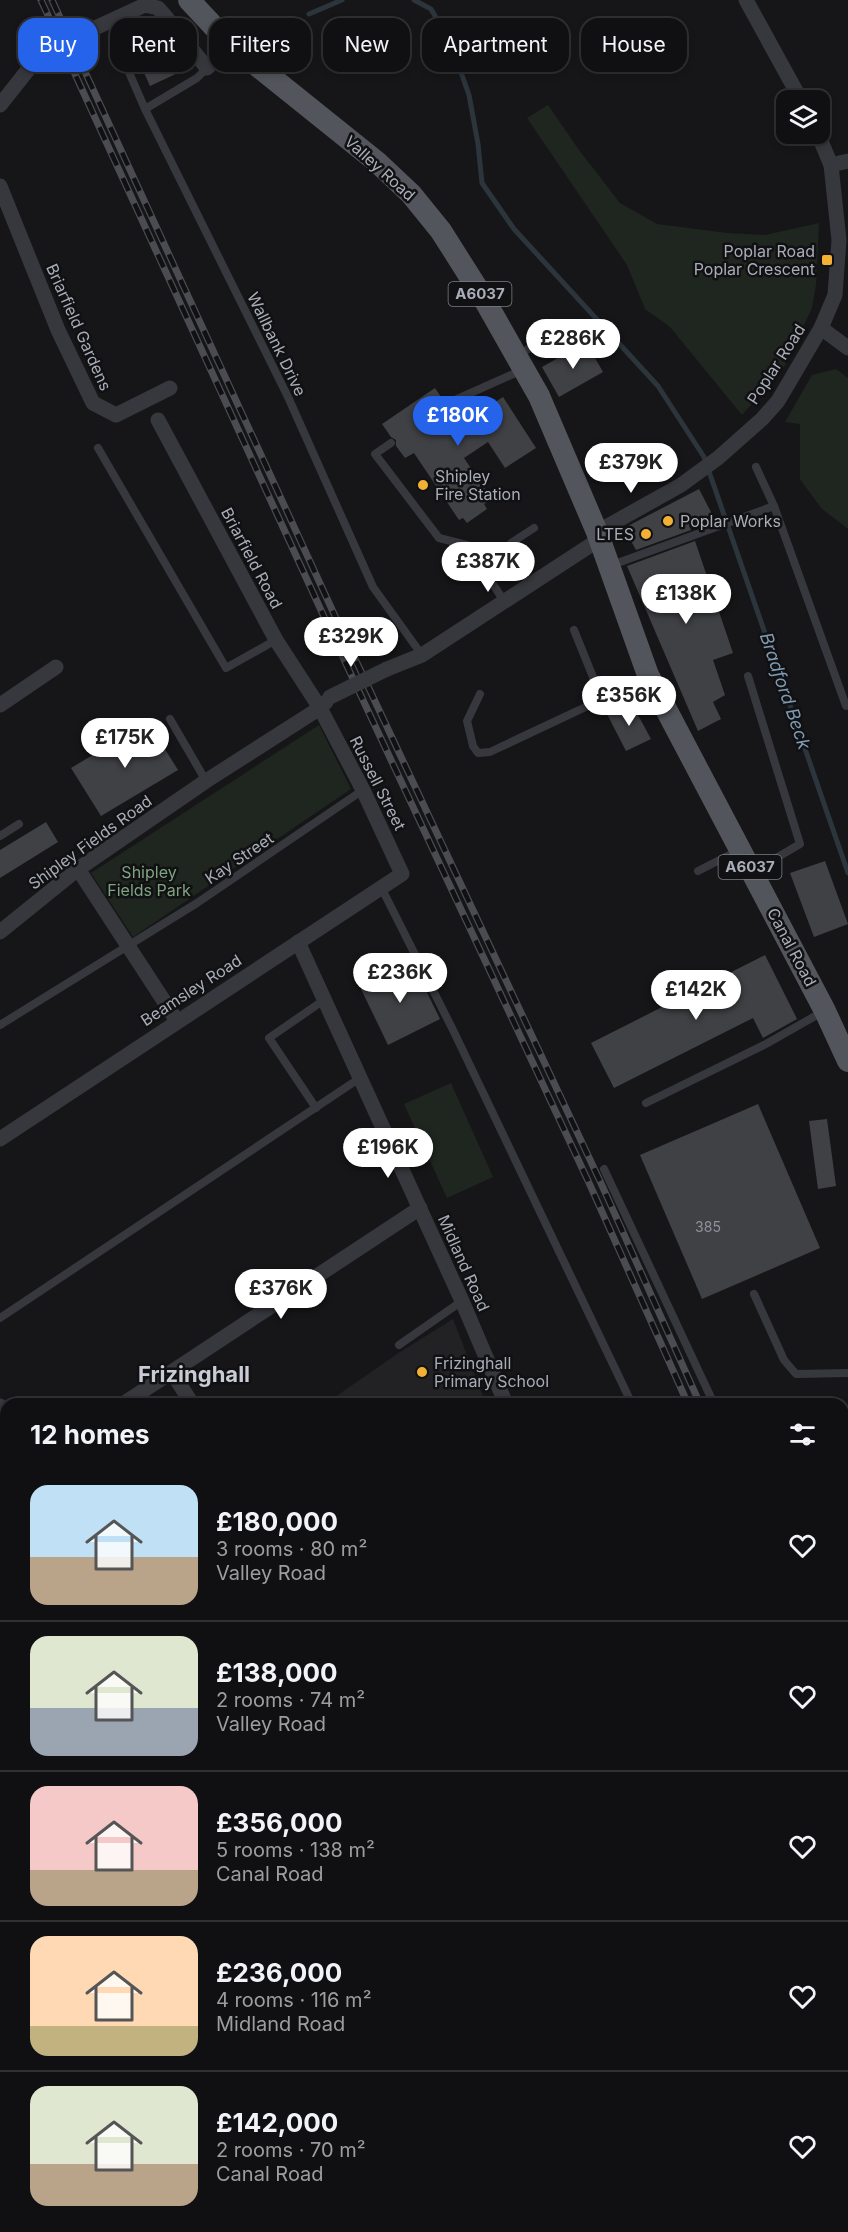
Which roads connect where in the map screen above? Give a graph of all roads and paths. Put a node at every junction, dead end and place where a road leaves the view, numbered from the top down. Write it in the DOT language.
graph roads {
  1 [pos="189,0"];
  2 [pos="746,0"];
  3 [pos="209,21"];
  4 [pos="207,68"];
  5 [pos="129,72"];
  6 [pos="265,72"];
  7 [pos="796,90"];
  8 [pos="0,105"];
  9 [pos="145,109"];
  10 [pos="822,144"];
  11 [pos="848,161"];
  12 [pos="831,165"];
  13 [pos="0,186"];
  14 [pos="821,328"];
  15 [pos="557,334"];
  16 [pos="848,348"];
  17 [pos="520,362"];
  18 [pos="170,388"];
  19 [pos="455,400"];
  20 [pos="158,420"];
  21 [pos="391,443"];
  22 [pos="98,448"];
  23 [pos="756,467"];
  24 [pos="774,506"];
  25 [pos="534,528"];
  26 [pos="599,535"];
  27 [pos="611,566"];
  28 [pos="486,574"];
  29 [pos="504,601"];
  30 [pos="574,630"];
  31 [pos="276,640"];
  32 [pos="422,655"];
  33 [pos="56,667"];
  34 [pos="648,675"];
  35 [pos="748,676"];
  36 [pos="480,694"];
  37 [pos="604,698"];
  38 [pos="325,703"];
  39 [pos="0,705"];
  40 [pos="846,706"];
  41 [pos="170,719"];
  42 [pos="206,781"];
  43 [pos="363,790"];
  44 [pos="19,824"];
  45 [pos="0,836"];
  46 [pos="740,849"];
  47 [pos="78,869"];
  48 [pos="698,871"];
  49 [pos="752,872"];
  50 [pos="402,874"];
  51 [pos="381,887"];
  52 [pos="0,932"];
  53 [pos="298,942"];
  54 [pos="128,945"];
  55 [pos="324,999"];
  56 [pos="825,1011"];
  57 [pos="177,1021"];
  58 [pos="0,1025"];
  59 [pos="848,1061"];
  60 [pos="360,1077"];
  61 [pos="646,1103"];
  62 [pos="316,1108"];
  63 [pos="0,1139"];
  64 [pos="604,1169"];
  65 [pos="420,1208"];
  66 [pos="754,1294"];
  67 [pos="462,1301"];
  68 [pos="0,1318"];
  69 [pos="399,1346"];
  70 [pos="172,1372"];
  71 [pos="848,1373"];
  72 [pos="132,1398"];
  73 [pos="188,1398"];
  74 [pos="503,1398"];
  75 [pos="629,1398"];
  76 [pos="711,1398"];
  1 -- 3 [label="main road, Valley Road / A6037"];
  2 -- 7 [label="street"];
  4 -- 8 [label="street, bridge"];
  4 -- 9 [label="lane"];
  5 -- 9 [label="lane, Wallbank Drive"];
  6 -- 17 [label="main road, Valley Road / A6037"];
  9 -- 32 [label="lane, Wallbank Drive"];
  10 -- 12 [label="street, Poplar Road"];
  11 -- 12 [label="street"];
  12 -- 14 [label="street, Poplar Road"];
  13 -- 18 [label="street, Briarfield Gardens"];
  14 -- 16 [label="street"];
  14 -- 26 [label="street, Poplar Road"];
  15 -- 17 [label="lane"];
  17 -- 19 [label="lane"];
  17 -- 26 [label="main road, Valley Road / A6037"];
  20 -- 31 [label="street, Briarfield Road"];
  21 -- 28 [label="lane"];
  22 -- 31 [label="lane"];
  23 -- 24 [label="lane"];
  24 -- 27 [label="lane"];
  24 -- 40 [label="lane"];
  25 -- 28 [label="lane"];
  26 -- 27 [label="main road, Valley Road / A6037"];
  26 -- 29 [label="street, Shipley Fields Road"];
  27 -- 34 [label="main road, Valley Road / A6037"];
  28 -- 29 [label="lane"];
  29 -- 32 [label="street, Shipley Fields Road"];
  30 -- 37 [label="lane"];
  31 -- 38 [label="street, Briarfield Road"];
  32 -- 38 [label="street, Shipley Fields Road, bridge"];
  33 -- 39 [label="street"];
  34 -- 37 [label="lane"];
  34 -- 46 [label="main road, Canal Road / A6037"];
  35 -- 49 [label="lane"];
  36 -- 37 [label="lane"];
  38 -- 42 [label="street, Shipley Fields Road"];
  38 -- 43 [label="street, Russell Street"];
  41 -- 42 [label="lane"];
  42 -- 47 [label="street, Shipley Fields Road"];
  43 -- 50 [label="street, Russell Street"];
  43 -- 54 [label="lane, Kay Street"];
  44 -- 45 [label="lane"];
  46 -- 48 [label="lane"];
  46 -- 49 [label="main road, Canal Road / A6037"];
  47 -- 52 [label="street, Shipley Fields Road"];
  47 -- 54 [label="street"];
  49 -- 56 [label="main road, Canal Road / A6037"];
  50 -- 51 [label="street, Beamsley Road"];
  51 -- 53 [label="street, Beamsley Road"];
  51 -- 75 [label="lane"];
  53 -- 55 [label="street, Midland Road"];
  53 -- 57 [label="street, Beamsley Road"];
  54 -- 57 [label="street"];
  54 -- 58 [label="lane, Kay Street"];
  55 -- 60 [label="street, Midland Road"];
  55 -- 62 [label="lane"];
  56 -- 59 [label="main road, Canal Road / A6037"];
  56 -- 61 [label="lane"];
  57 -- 63 [label="street, Beamsley Road"];
  60 -- 62 [label="lane"];
  60 -- 65 [label="street, Midland Road"];
  62 -- 68 [label="lane"];
  64 -- 76 [label="lane"];
  65 -- 67 [label="street, Midland Road"];
  65 -- 70 [label="street"];
  66 -- 71 [label="lane"];
  67 -- 69 [label="lane"];
  67 -- 74 [label="street, Midland Road"];
  70 -- 72 [label="street"];
  70 -- 73 [label="street"];
}
